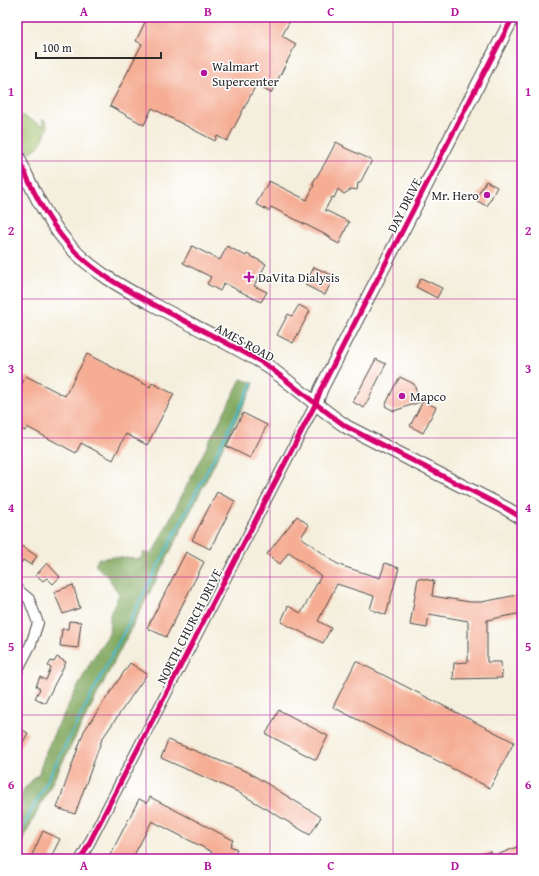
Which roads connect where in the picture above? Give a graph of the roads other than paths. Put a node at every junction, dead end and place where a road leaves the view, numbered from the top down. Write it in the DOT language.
graph roads {
  1 [pos="512,17"];
  2 [pos="17,155"];
  3 [pos="316,403"];
  4 [pos="522,518"];
  5 [pos="17,589"];
  6 [pos="17,671"];
  7 [pos="81,859"];
  1 -- 3 [label="street, DAY DRIVE"];
  2 -- 3 [label="street, AMES ROAD"];
  3 -- 4 [label="street, AMES ROAD"];
  3 -- 7 [label="street, NORTH CHURCH DRIVE"];
  5 -- 6 [label="street"];
}
